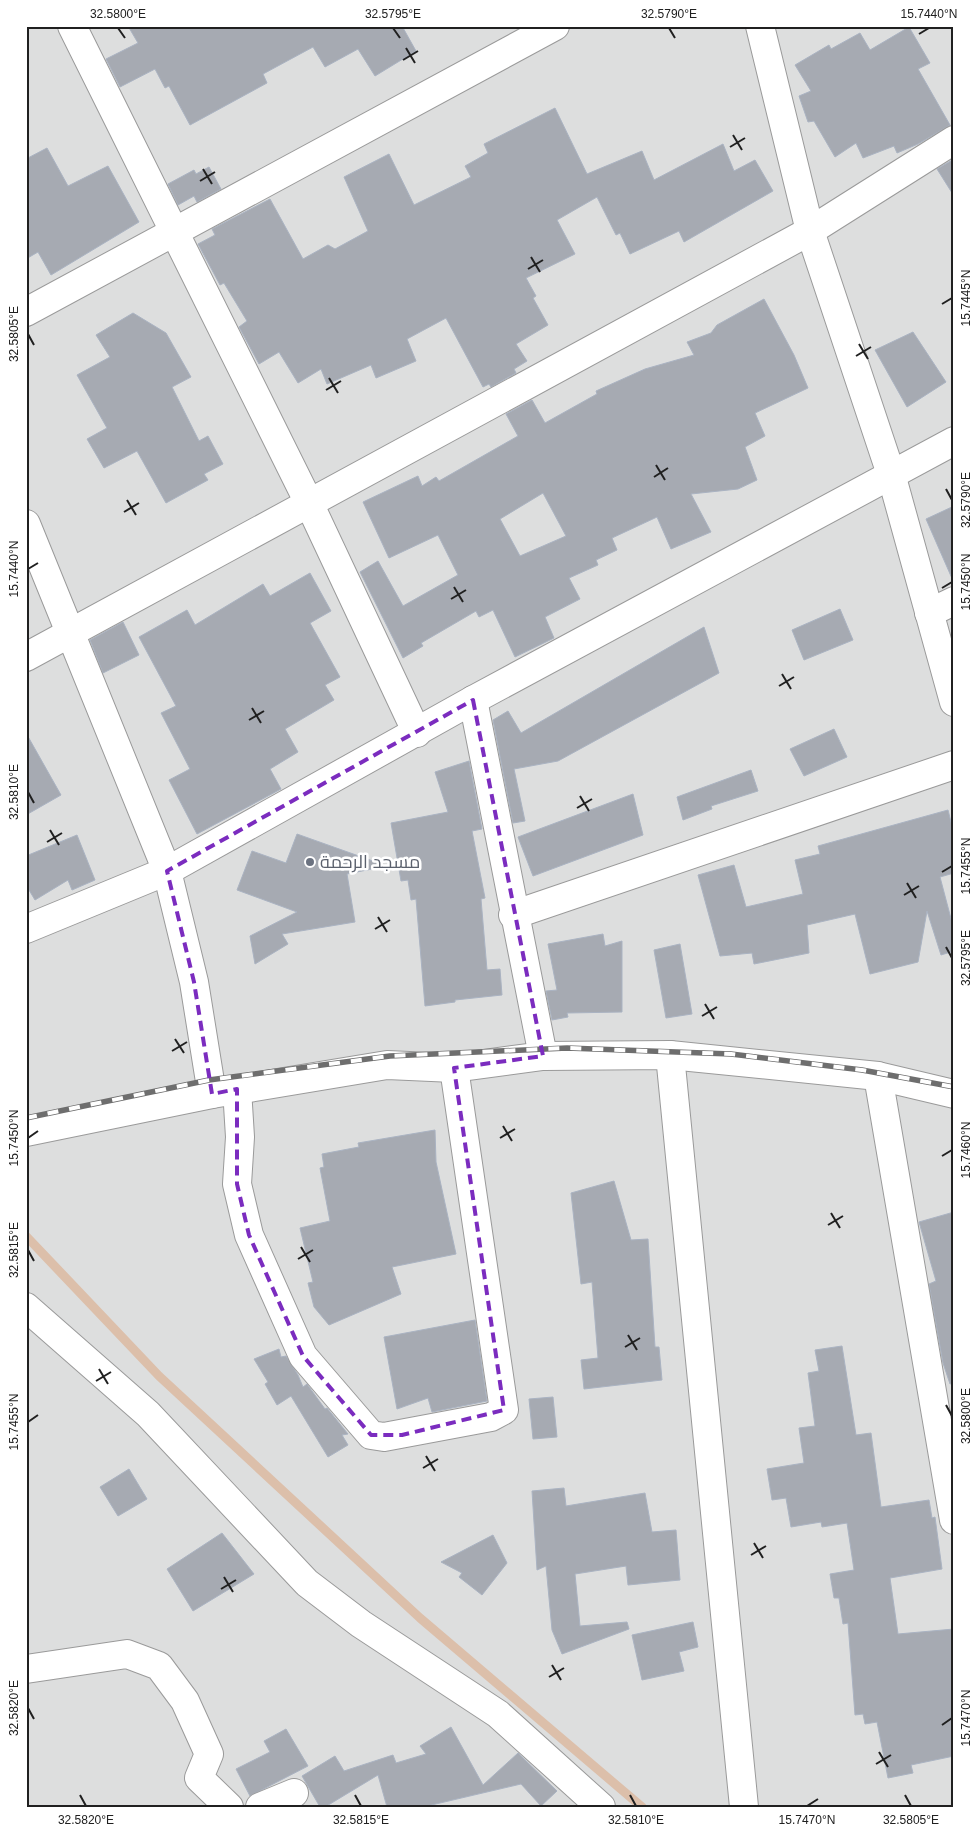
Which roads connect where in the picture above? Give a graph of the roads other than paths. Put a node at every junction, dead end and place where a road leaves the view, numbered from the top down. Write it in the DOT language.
graph roads {
  1 [pos="72,26"];
  2 [pos="555,26"];
  3 [pos="760,26"];
  4 [pos="954,140"];
  5 [pos="810,231"];
  6 [pos="174,232"];
  7 [pos="26,312"];
  8 [pos="954,441"];
  9 [pos="891,474"];
  10 [pos="309,503"];
  11 [pos="26,524"];
  12 [pos="954,601"];
  13 [pos="929,613"];
  14 [pos="70,632"];
  15 [pos="26,657"];
  16 [pos="473,700"];
  17 [pos="954,702"];
  18 [pos="417,732"];
  19 [pos="954,765"];
  20 [pos="167,871"];
  21 [pos="513,914"];
  22 [pos="26,929"];
  23 [pos="670,1055"];
  24 [pos="542,1056"];
  25 [pos="454,1068"];
  26 [pos="878,1076"];
  27 [pos="224,1091"];
  28 [pos="954,1094"];
  29 [pos="26,1132"];
  30 [pos="26,1307"];
  31 [pos="954,1520"];
  32 [pos="26,1669"];
  33 [pos="294,1793"];
  34 [pos="229,1807"];
  35 [pos="260,1807"];
  36 [pos="601,1807"];
  37 [pos="744,1807"];
  1 -- 6 [label="street"];
  2 -- 6 [label="street"];
  3 -- 5 [label="street"];
  4 -- 5 [label="street"];
  5 -- 9 [label="street"];
  5 -- 10 [label="street"];
  6 -- 7 [label="street"];
  6 -- 10 [label="street"];
  8 -- 9 [label="street"];
  9 -- 13 [label="street"];
  9 -- 16 [label="street"];
  10 -- 14 [label="street"];
  10 -- 18 [label="street"];
  11 -- 14 [label="street"];
  12 -- 13 [label="street"];
  13 -- 17 [label="street"];
  14 -- 15 [label="street"];
  14 -- 20 [label="street"];
  16 -- 18 [label="street"];
  16 -- 21 [label="street"];
  18 -- 20 [label="street"];
  19 -- 21 [label="street"];
  20 -- 22 [label="street"];
  20 -- 27 [label="street"];
  21 -- 24 [label="street"];
  23 -- 24 [label="street"];
  23 -- 26 [label="street"];
  23 -- 37 [label="street"];
  24 -- 25 [label="street"];
  25 -- 27 [label="street"];
  25 -- 27 [label="street"];
  26 -- 28 [label="street"];
  26 -- 31 [label="street"];
  27 -- 29 [label="street"];
  30 -- 36 [label="street"];
  32 -- 34 [label="street"];
  33 -- 35 [label="street"];
}
